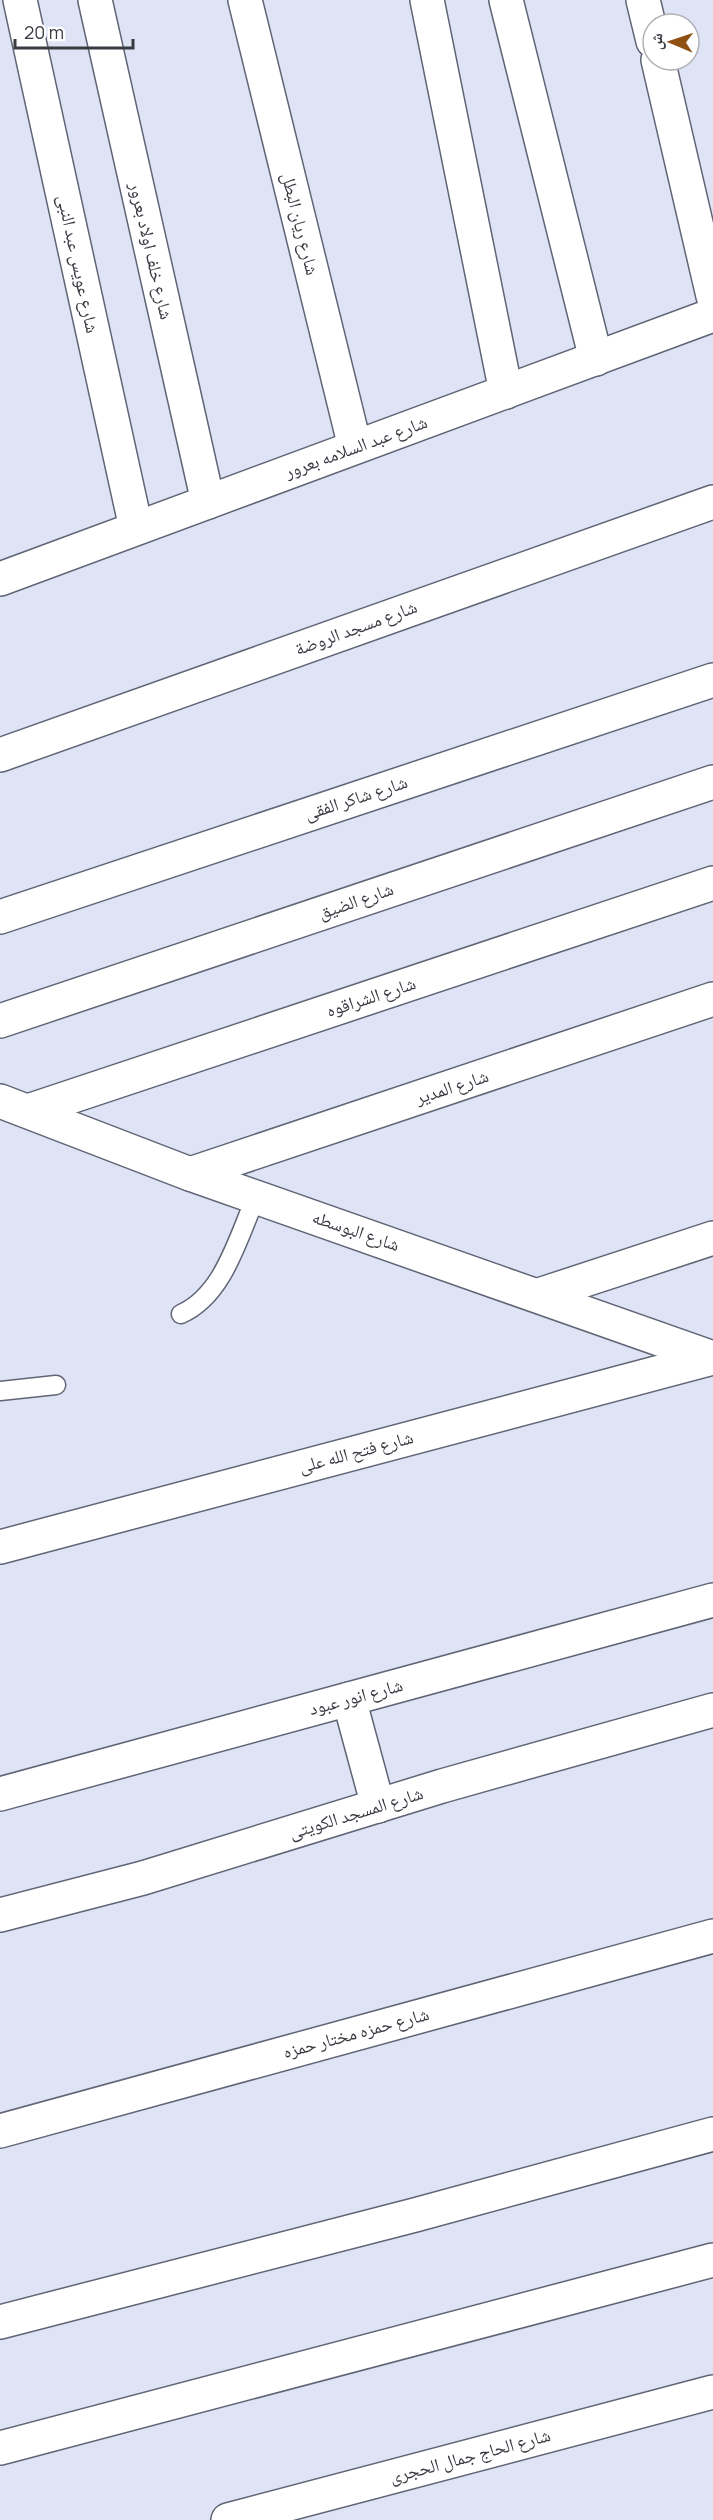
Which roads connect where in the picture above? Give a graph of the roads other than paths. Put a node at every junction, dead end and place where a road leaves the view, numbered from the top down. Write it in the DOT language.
graph roads {
  1 [pos="20,0"];
  2 [pos="95,0"];
  3 [pos="245,0"];
  4 [pos="427,0"];
  5 [pos="506,0"];
  6 [pos="660,72"];
  7 [pos="713,296"];
  8 [pos="713,315"];
  9 [pos="596,359"];
  10 [pos="506,392"];
  11 [pos="355,447"];
  12 [pos="208,502"];
  13 [pos="713,502"];
  14 [pos="136,528"];
  15 [pos="0,579"];
  16 [pos="713,680"];
  17 [pos="0,755"];
  18 [pos="713,782"];
  19 [pos="713,883"];
  20 [pos="0,916"];
  21 [pos="713,999"];
  22 [pos="0,1021"];
  23 [pos="14,1106"];
  24 [pos="190,1174"];
  25 [pos="256,1197"];
  26 [pos="713,1238"];
  27 [pos="539,1295"];
  28 [pos="181,1314"];
  29 [pos="713,1358"];
  30 [pos="56,1384"];
  31 [pos="0,1391"];
  32 [pos="0,1547"];
  33 [pos="713,1600"];
  34 [pos="349,1699"];
  35 [pos="713,1710"];
  36 [pos="0,1794"];
  37 [pos="378,1806"];
  38 [pos="0,1915"];
  39 [pos="713,1936"];
  40 [pos="0,2131"];
  41 [pos="713,2134"];
  42 [pos="713,2260"];
  43 [pos="0,2322"];
  44 [pos="713,2392"];
  45 [pos="0,2448"];
  46 [pos="228,2520"];
  1 -- 14 [label="street, شارع عويس عبد النبى"];
  2 -- 12 [label="street, شارع خلف اولاد بعرور"];
  3 -- 11 [label="street, شارع ريان البطل"];
  4 -- 10 [label="street"];
  5 -- 9 [label="street"];
  6 -- 7 [label="street"];
  8 -- 9 [label="street, شارع عبد السلامه بعرور"];
  9 -- 10 [label="street, شارع عبد السلامه بعرور"];
  10 -- 11 [label="street, شارع عبد السلامه بعرور"];
  11 -- 12 [label="street, شارع عبد السلامه بعرور"];
  12 -- 14 [label="street, شارع عبد السلامه بعرور"];
  13 -- 17 [label="street, شارع مسجد الروضة"];
  14 -- 15 [label="street, شارع عبد السلامه بعرور"];
  16 -- 20 [label="street, شارع شاكر الفقى"];
  18 -- 22 [label="street, شارع الضيق"];
  19 -- 23 [label="street, شارع الشراقوه"];
  21 -- 24 [label="street, شارع المدير"];
  23 -- 24 [label="street, شارع البوسطه"];
  24 -- 25 [label="street, شارع البوسطه"];
  25 -- 27 [label="street, شارع البوسطه"];
  25 -- 28 [label="lane"];
  26 -- 27 [label="street"];
  27 -- 29 [label="street, شارع البوسطه"];
  29 -- 32 [label="street, شارع فتح الله على"];
  30 -- 31 [label="lane"];
  33 -- 34 [label="street, شارع انور عبود"];
  34 -- 36 [label="street, شارع انور عبود"];
  34 -- 37 [label="street"];
  35 -- 37 [label="street, شارع المسجد الكويتى"];
  37 -- 38 [label="street, شارع المسجد الكويتى"];
  39 -- 40 [label="street, شارع حمزه مختار حمزه"];
  41 -- 43 [label="street"];
  42 -- 45 [label="street"];
  44 -- 46 [label="street, شارع الحاج جمال الحجرى"];
}
